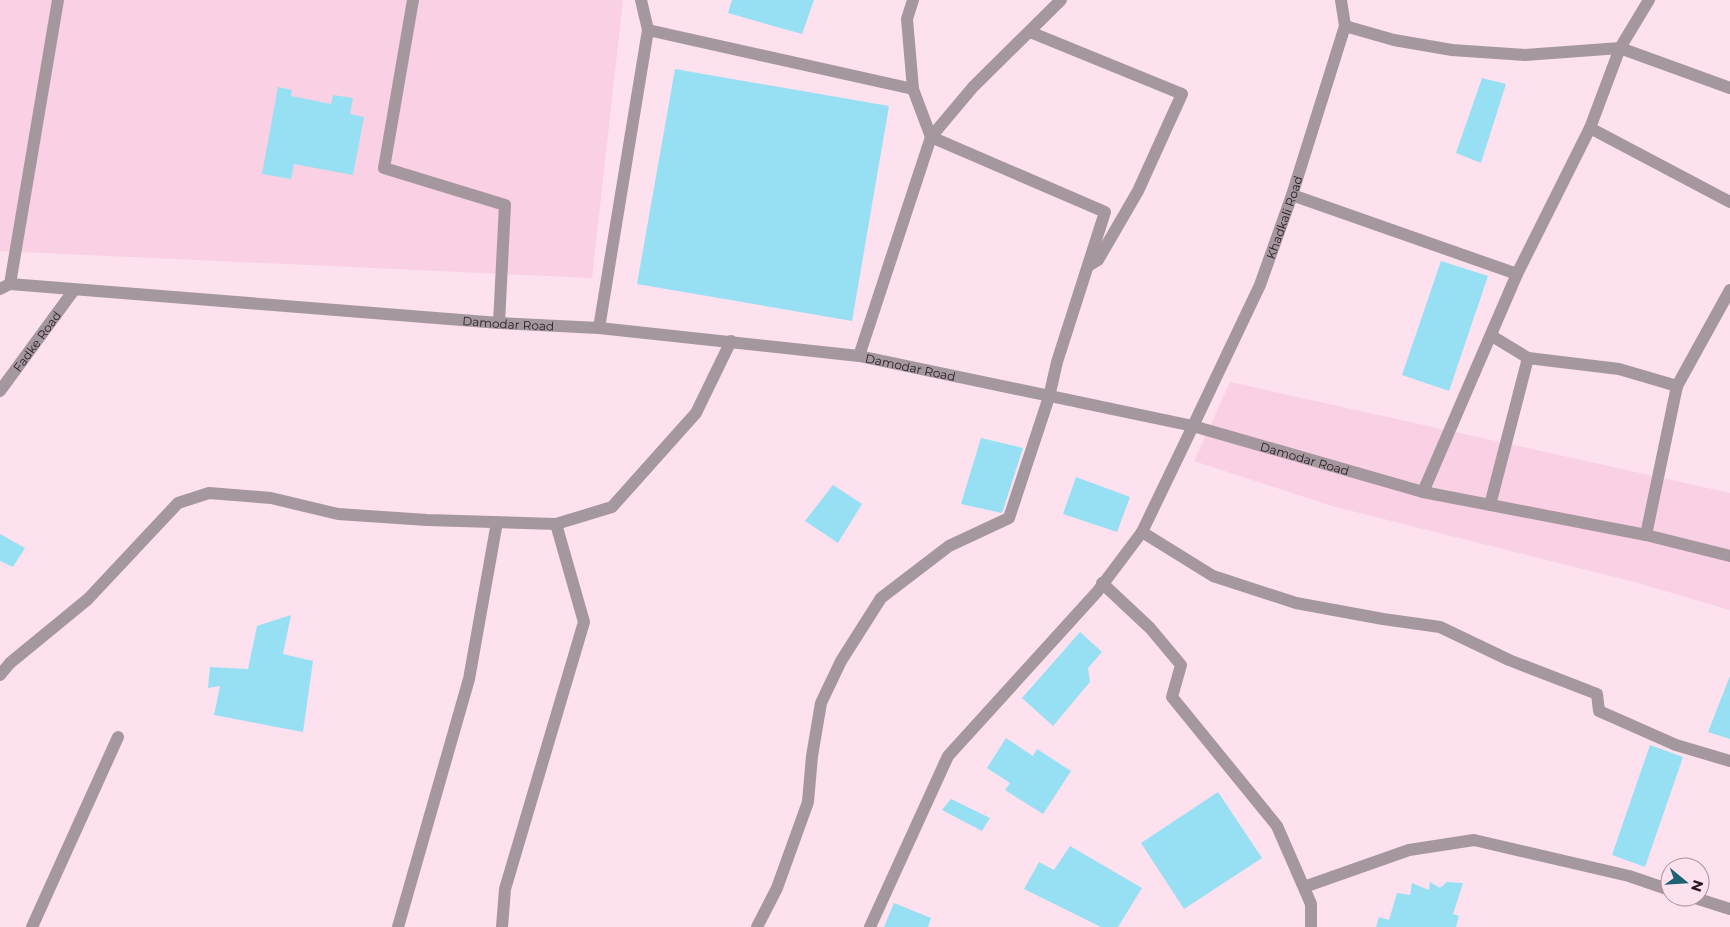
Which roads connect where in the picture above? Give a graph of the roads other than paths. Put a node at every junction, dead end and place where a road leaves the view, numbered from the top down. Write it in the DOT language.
graph roads {
  1 [pos="58,0"];
  2 [pos="413,0"];
  3 [pos="641,0"];
  4 [pos="914,0"];
  5 [pos="1061,0"];
  6 [pos="1341,0"];
  7 [pos="1649,0"];
  8 [pos="1345,26"];
  9 [pos="648,30"];
  10 [pos="1030,32"];
  11 [pos="1620,48"];
  12 [pos="1730,88"];
  13 [pos="913,90"];
  14 [pos="1590,128"];
  15 [pos="931,137"];
  16 [pos="1292,194"];
  17 [pos="1730,202"];
  18 [pos="1088,266"];
  19 [pos="1517,274"];
  20 [pos="3,283"];
  21 [pos="74,290"];
  22 [pos="1730,290"];
  23 [pos="499,323"];
  24 [pos="599,328"];
  25 [pos="1492,336"];
  26 [pos="731,341"];
  27 [pos="859,356"];
  28 [pos="1528,358"];
  29 [pos="1677,386"];
  30 [pos="0,390"];
  31 [pos="1049,397"];
  32 [pos="1194,426"];
  33 [pos="1423,492"];
  34 [pos="1490,505"];
  35 [pos="496,522"];
  36 [pos="556,524"];
  37 [pos="1142,532"];
  38 [pos="1646,535"];
  39 [pos="1730,556"];
  40 [pos="1102,583"];
  41 [pos="0,675"];
  42 [pos="118,737"];
  43 [pos="1730,761"];
  44 [pos="1304,887"];
  45 [pos="1660,887"];
  46 [pos="1710,903"];
  47 [pos="1730,910"];
  48 [pos="32,927"];
  49 [pos="398,927"];
  50 [pos="502,927"];
  51 [pos="757,927"];
  52 [pos="870,927"];
  53 [pos="1311,927"];
  1 -- 20 [label="street"];
  2 -- 23 [label="street"];
  3 -- 9 [label="street"];
  4 -- 13 [label="street"];
  5 -- 10 [label="street"];
  6 -- 8 [label="street, Khadkali Road"];
  7 -- 11 [label="street"];
  8 -- 11 [label="street"];
  8 -- 16 [label="street, Khadkali Road"];
  9 -- 13 [label="street"];
  9 -- 24 [label="street"];
  10 -- 15 [label="street"];
  10 -- 18 [label="street"];
  11 -- 12 [label="street"];
  11 -- 14 [label="street"];
  13 -- 15 [label="street"];
  14 -- 17 [label="street"];
  14 -- 19 [label="street"];
  15 -- 18 [label="street"];
  15 -- 27 [label="street"];
  16 -- 19 [label="street"];
  16 -- 32 [label="street, Khadkali Road"];
  18 -- 31 [label="street"];
  19 -- 25 [label="street"];
  20 -- 21 [label="street, Damodar Road"];
  21 -- 23 [label="street, Damodar Road"];
  21 -- 30 [label="street, Fadke Road"];
  22 -- 29 [label="street"];
  23 -- 24 [label="street, Damodar Road"];
  24 -- 26 [label="street, Damodar Road"];
  25 -- 28 [label="street"];
  25 -- 33 [label="street"];
  26 -- 27 [label="street, Damodar Road"];
  26 -- 36 [label="street"];
  27 -- 31 [label="street, Damodar Road"];
  28 -- 29 [label="street"];
  28 -- 34 [label="street"];
  29 -- 38 [label="street"];
  31 -- 32 [label="street, Damodar Road"];
  31 -- 51 [label="street"];
  32 -- 33 [label="street, Damodar Road"];
  32 -- 37 [label="street, Khadkali Road"];
  33 -- 34 [label="street, Damodar Road"];
  34 -- 38 [label="street, Damodar Road"];
  35 -- 36 [label="street"];
  35 -- 41 [label="street"];
  35 -- 49 [label="street"];
  36 -- 50 [label="street"];
  37 -- 40 [label="street, Khadkali Road"];
  37 -- 43 [label="street"];
  38 -- 39 [label="street, Damodar Road"];
  40 -- 44 [label="street"];
  40 -- 52 [label="street, Khadkali Road"];
  42 -- 48 [label="street"];
  44 -- 45 [label="street"];
  44 -- 53 [label="street"];
  46 -- 47 [label="street"];
}
